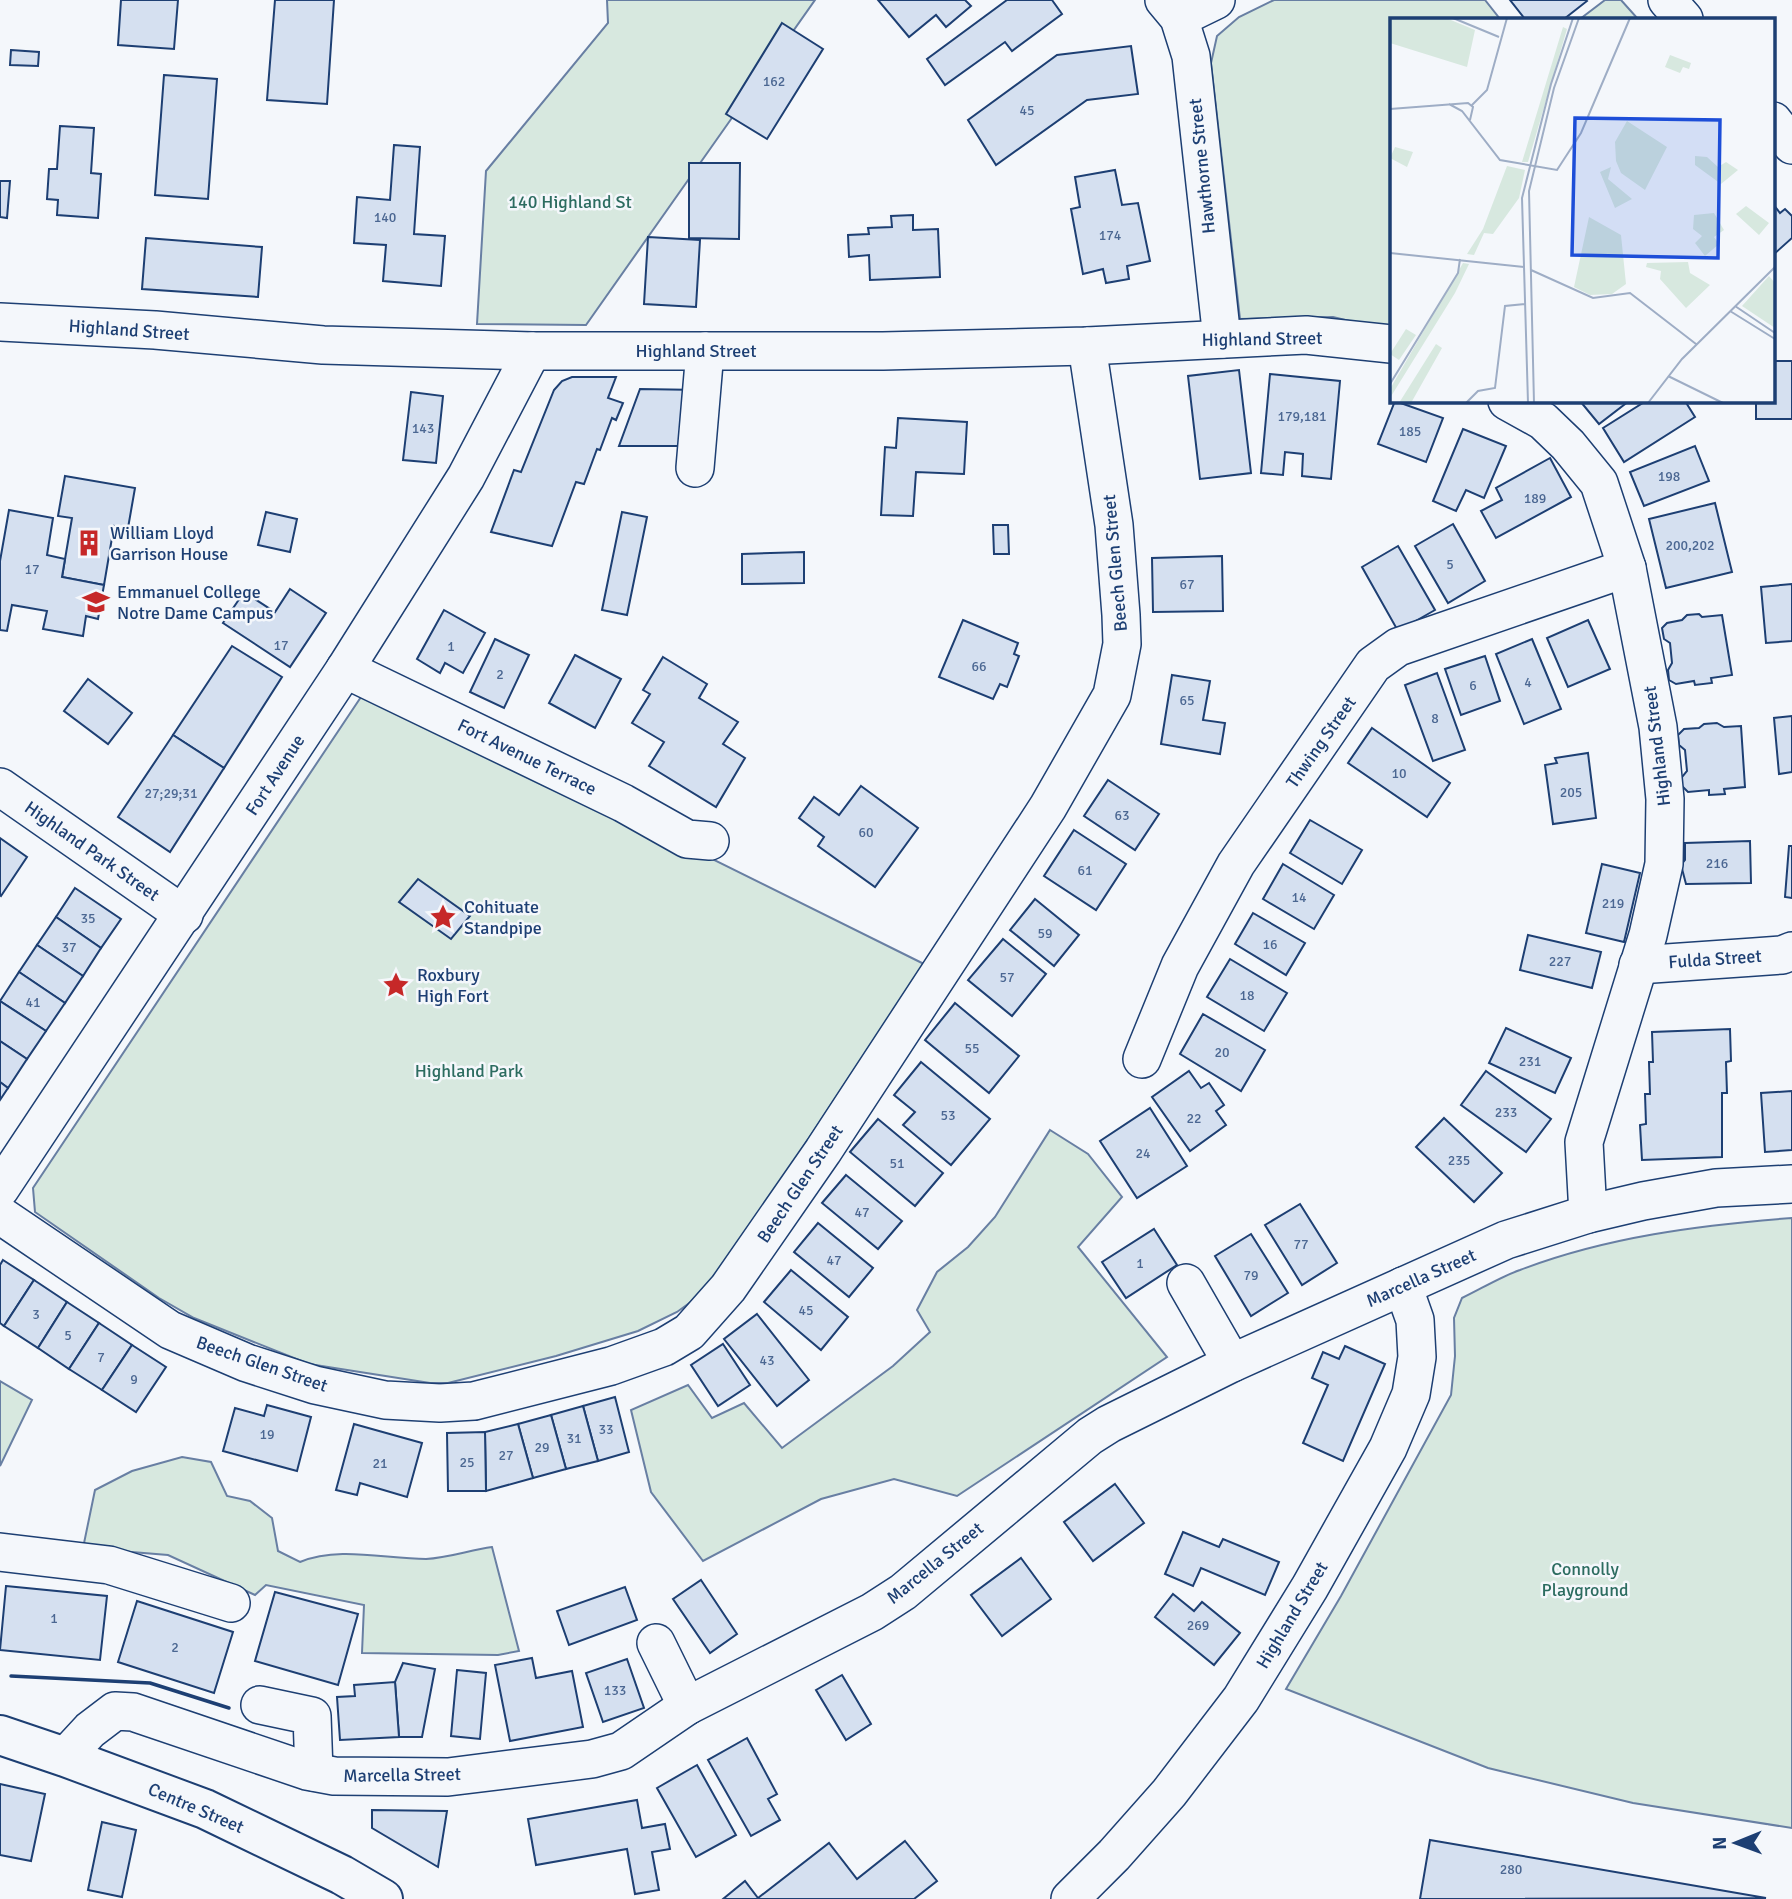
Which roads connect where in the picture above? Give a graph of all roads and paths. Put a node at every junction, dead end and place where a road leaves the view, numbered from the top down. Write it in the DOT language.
graph roads {
  1 [pos="1216,0"];
  2 [pos="1667,0"];
  3 [pos="1171,9"];
  4 [pos="1683,18"];
  5 [pos="1774,122"];
  6 [pos="1792,145"];
  7 [pos="0,322"];
  8 [pos="1222,339"];
  9 [pos="1390,344"];
  10 [pos="1087,346"];
  11 [pos="532,351"];
  12 [pos="705,351"];
  13 [pos="1509,402"];
  14 [pos="695,468"];
  15 [pos="1627,568"];
  16 [pos="345,669"];
  17 [pos="0,787"];
  18 [pos="710,841"];
  19 [pos="184,915"];
  20 [pos="1792,951"];
  21 [pos="1638,965"];
  22 [pos="1142,1059"];
  23 [pos="1792,1184"];
  24 [pos="0,1189"];
  25 [pos="1588,1214"];
  26 [pos="0,1215"];
  27 [pos="1186,1283"];
  28 [pos="1403,1286"];
  29 [pos="1232,1363"];
  30 [pos="0,1552"];
  31 [pos="231,1603"];
  32 [pos="656,1643"];
  33 [pos="260,1705"];
  34 [pos="687,1706"];
  35 [pos="0,1735"];
  36 [pos="65,1757"];
  37 [pos="314,1772"];
  38 [pos="338,1887"];
  39 [pos="383,1899"];
  40 [pos="1070,1899"];
  1 -- 3 [label="street"];
  2 -- 4 [label="street"];
  3 -- 8 [label="street, Hawthorne Street"];
  5 -- 6 [label="street"];
  7 -- 11 [label="street, Highland Street"];
  8 -- 9 [label="street, Highland Street"];
  8 -- 10 [label="street, Highland Street"];
  10 -- 12 [label="street, Highland Street"];
  10 -- 26 [label="street, Beech Glen Street"];
  11 -- 12 [label="street, Highland Street"];
  11 -- 16 [label="street, Fort Avenue"];
  12 -- 14 [label="street"];
  13 -- 15 [label="street, Highland Street"];
  15 -- 21 [label="street, Highland Street"];
  15 -- 22 [label="street, Thwing Street"];
  16 -- 18 [label="street, Fort Avenue Terrace"];
  16 -- 19 [label="street, Fort Avenue"];
  17 -- 19 [label="street, Highland Park Street"];
  19 -- 24 [label="street, Fort Avenue"];
  20 -- 21 [label="street, Fulda Street"];
  21 -- 25 [label="street, Highland Street"];
  23 -- 25 [label="street, Marcella Street"];
  25 -- 28 [label="street, Marcella Street"];
  27 -- 29 [label="street"];
  28 -- 29 [label="street, Marcella Street"];
  28 -- 40 [label="street, Highland Street"];
  29 -- 34 [label="street, Marcella Street"];
  30 -- 31 [label="street"];
  32 -- 34 [label="street"];
  33 -- 37 [label="street"];
  34 -- 37 [label="street, Marcella Street"];
  35 -- 36 [label="main road, Centre Street"];
  36 -- 37 [label="street, Marcella Street"];
  36 -- 38 [label="main road, Centre Street"];
  38 -- 39 [label="main road, Centre Street"];
}
